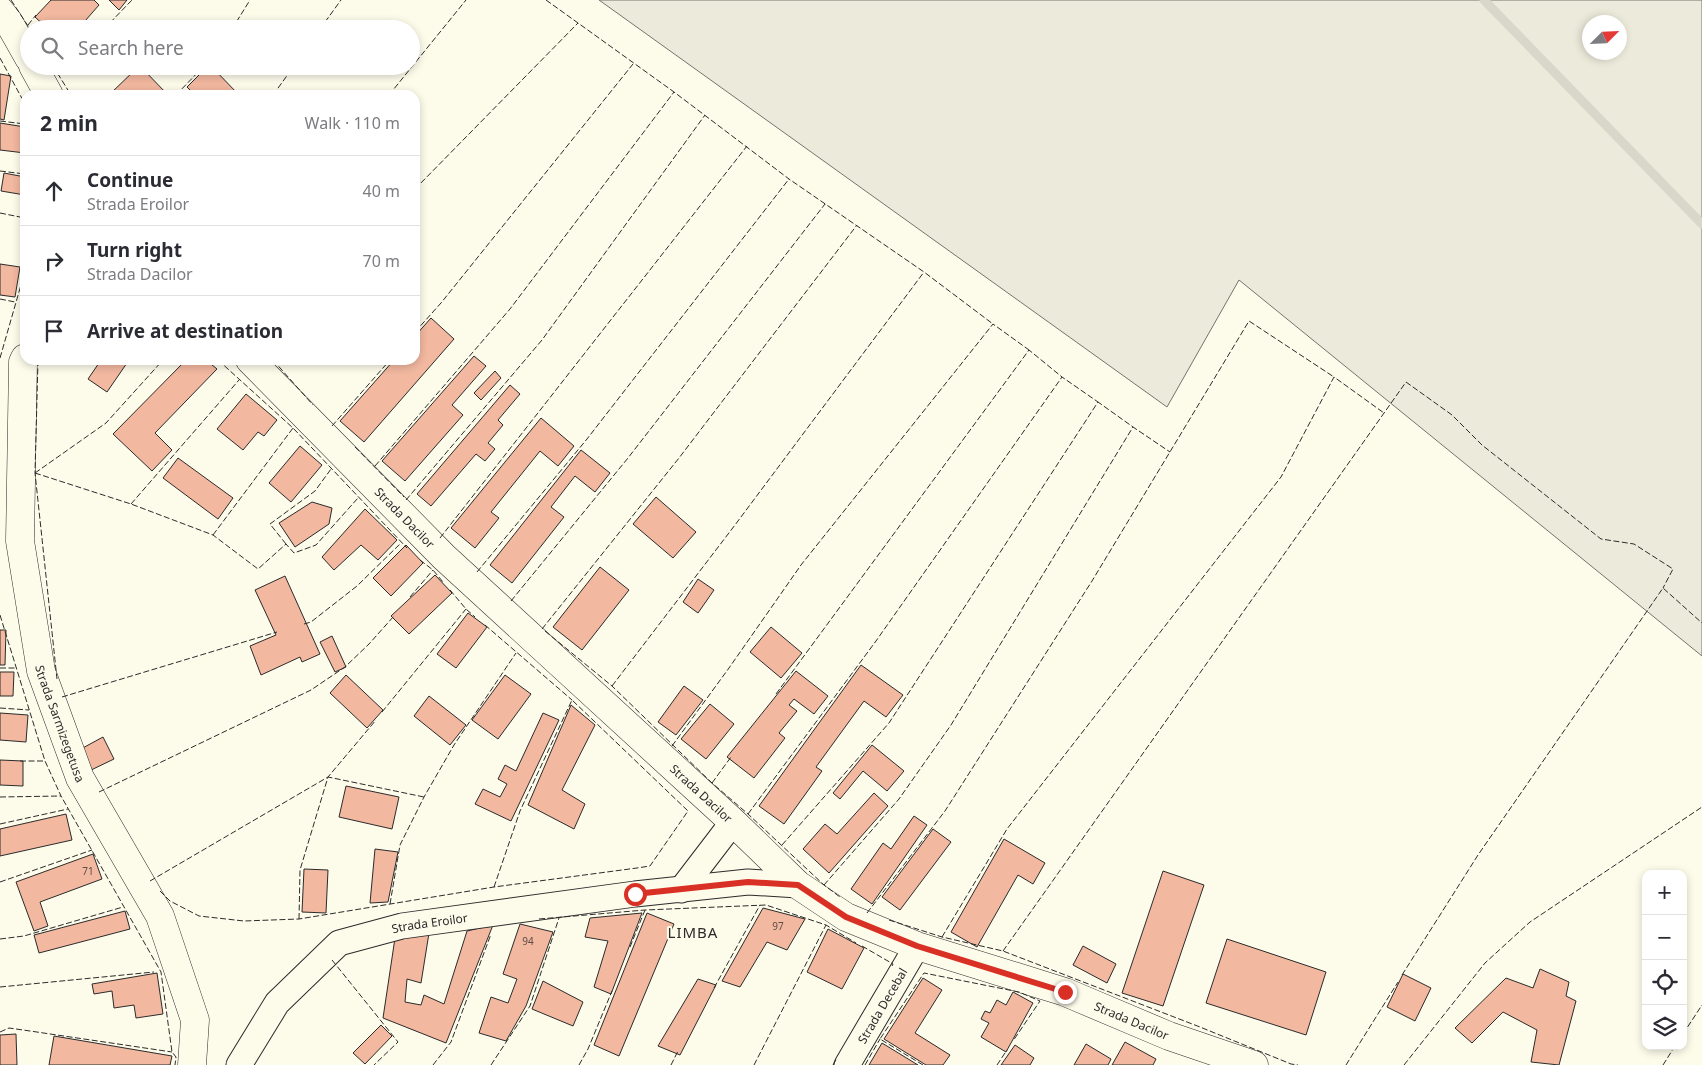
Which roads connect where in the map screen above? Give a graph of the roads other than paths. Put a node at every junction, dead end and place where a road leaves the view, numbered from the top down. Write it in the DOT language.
graph roads {
  1 [pos="0,11"];
  2 [pos="20,42"];
  3 [pos="38,75"];
  4 [pos="46,90"];
  5 [pos="23,365"];
  6 [pos="255,365"];
  7 [pos="733,822"];
  8 [pos="798,885"];
  9 [pos="681,890"];
  10 [pos="917,946"];
  11 [pos="192,1065"];
  12 [pos="239,1065"];
  13 [pos="847,1065"];
  14 [pos="1254,1065"];
  1 -- 2 [label="main road"];
  3 -- 4 [label="main road"];
  5 -- 11 [label="main road, Strada Sarmizegetusa"];
  6 -- 7 [label="main road, Strada Dacilor"];
  7 -- 8 [label="main road, Strada Dacilor"];
  7 -- 9 [label="street"];
  8 -- 9 [label="street, Strada Eroilor"];
  8 -- 10 [label="main road, Strada Dacilor"];
  9 -- 12 [label="street, Strada Eroilor"];
  10 -- 13 [label="street, Strada Decebal"];
  10 -- 14 [label="main road, Strada Dacilor"];
}
